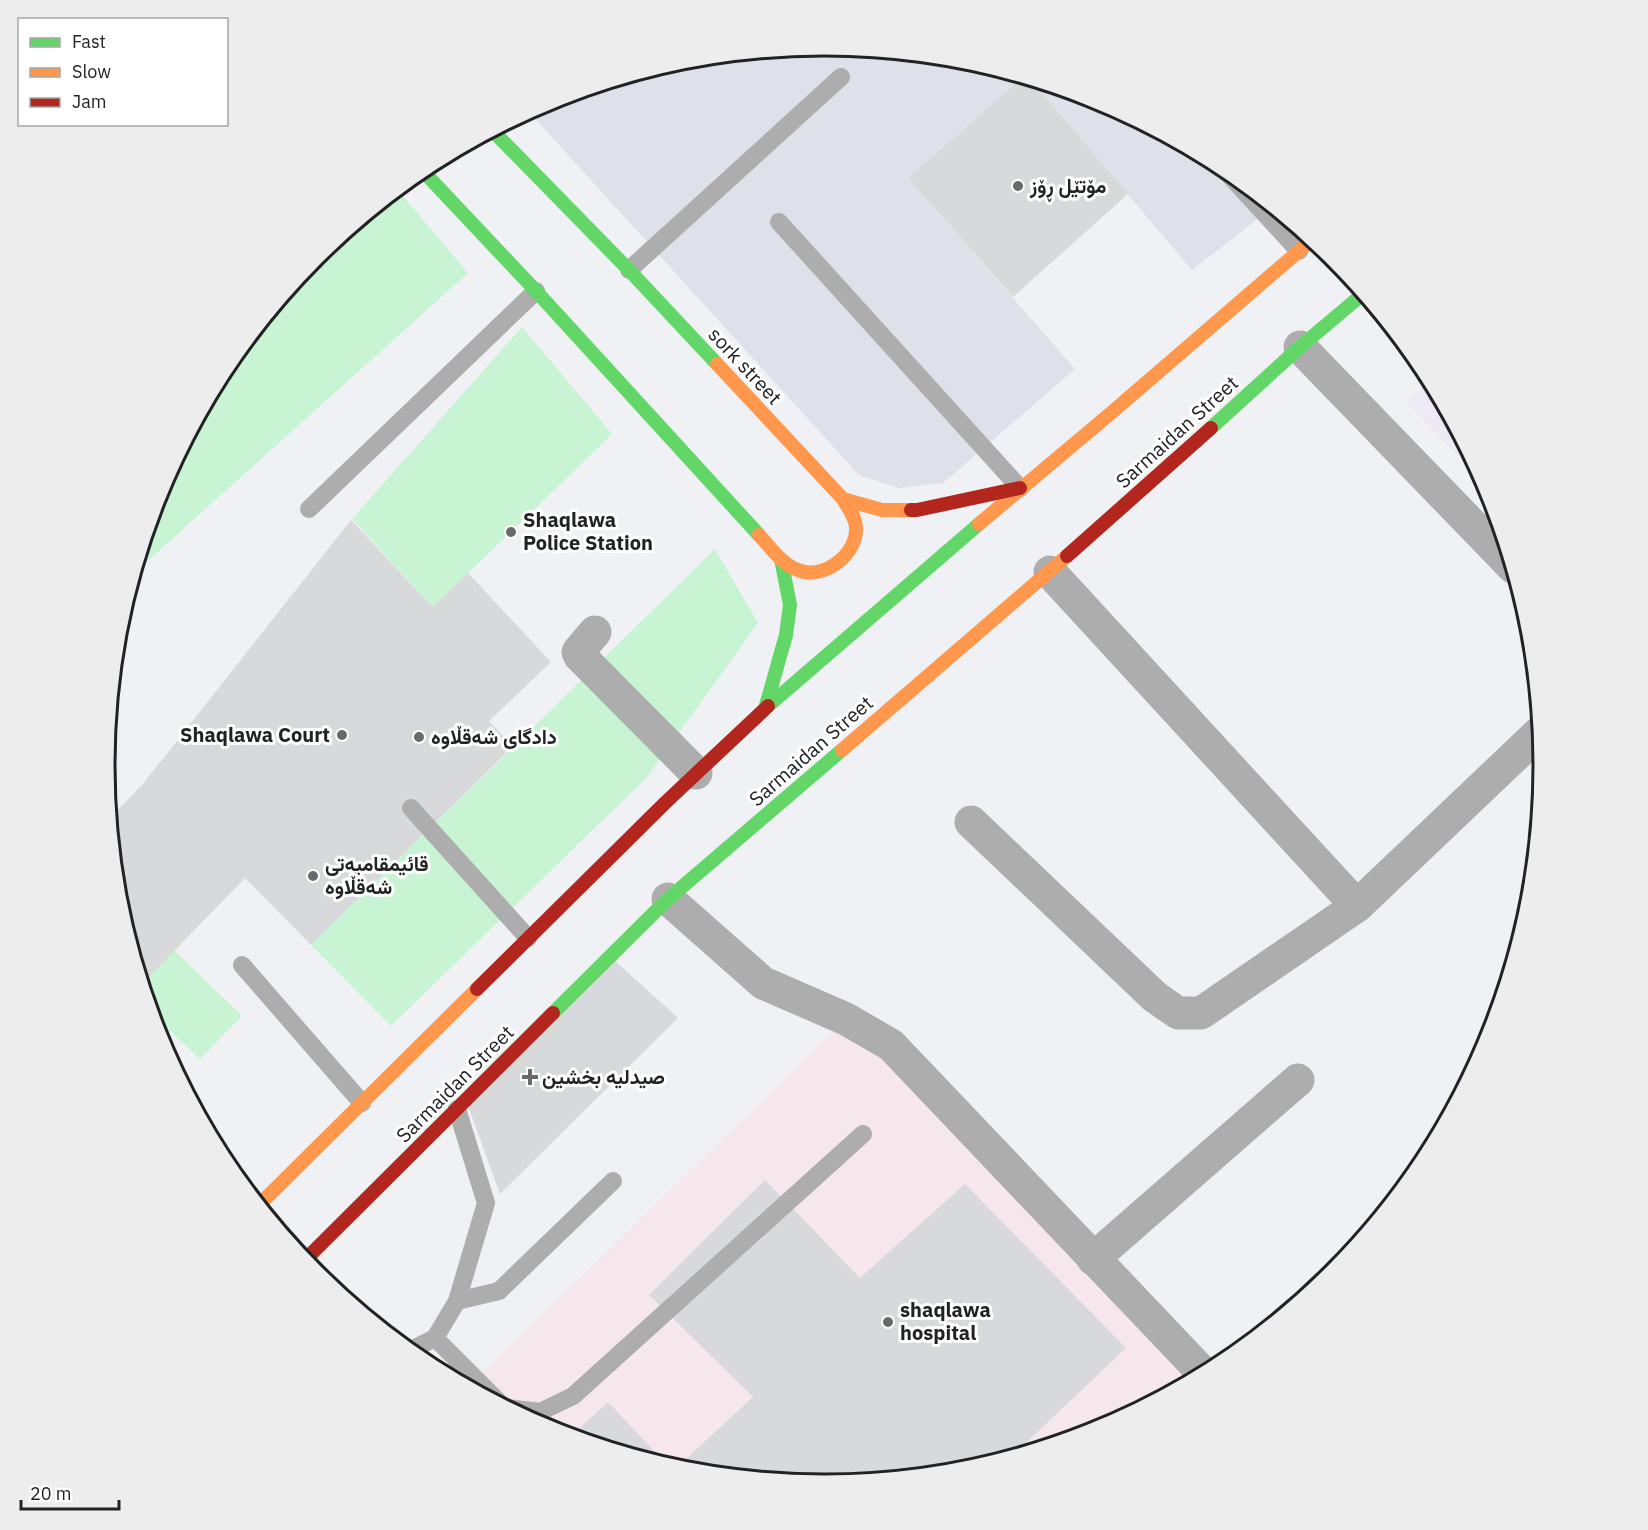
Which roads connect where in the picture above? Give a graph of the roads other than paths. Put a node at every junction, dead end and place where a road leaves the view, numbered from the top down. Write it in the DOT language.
graph roads {
  1 [pos="841,77"];
  2 [pos="498,136"];
  3 [pos="428,176"];
  4 [pos="778,222"];
  5 [pos="1294,234"];
  6 [pos="1306,245"];
  7 [pos="629,270"];
  8 [pos="536,291"];
  9 [pos="1358,298"];
  10 [pos="1300,347"];
  11 [pos="1020,488"];
  12 [pos="843,499"];
  13 [pos="309,509"];
  14 [pos="1501,555"];
  15 [pos="781,559"];
  16 [pos="1050,572"];
  17 [pos="595,632"];
  18 [pos="765,709"];
  19 [pos="1533,739"];
  20 [pos="696,773"];
  21 [pos="411,808"];
  22 [pos="971,822"];
  23 [pos="668,899"];
  24 [pos="1357,906"];
  25 [pos="528,938"];
  26 [pos="242,965"];
  27 [pos="1298,1080"];
  28 [pos="362,1103"];
  29 [pos="457,1109"];
  30 [pos="863,1134"];
  31 [pos="614,1181"];
  32 [pos="264,1200"];
  33 [pos="311,1254"];
  34 [pos="1093,1259"];
  35 [pos="457,1301"];
  36 [pos="435,1338"];
  37 [pos="418,1346"];
  38 [pos="1198,1367"];
  39 [pos="484,1387"];
  40 [pos="532,1411"];
  1 -- 7 [label="lane"];
  2 -- 7 [label="main road, sork street"];
  3 -- 8 [label="main road"];
  4 -- 11 [label="lane"];
  5 -- 6 [label="lane"];
  6 -- 11 [label="main road"];
  7 -- 12 [label="main road, sork street"];
  8 -- 13 [label="lane"];
  8 -- 15 [label="main road"];
  9 -- 10 [label="main road, Sarmaidan Street"];
  10 -- 14 [label="street"];
  10 -- 16 [label="main road, Sarmaidan Street"];
  11 -- 12 [label="main road"];
  11 -- 18 [label="main road"];
  12 -- 15 [label="main road"];
  15 -- 18 [label="main road"];
  16 -- 23 [label="main road, Sarmaidan Street"];
  16 -- 24 [label="street"];
  17 -- 20 [label="street"];
  18 -- 20 [label="main road"];
  19 -- 24 [label="street"];
  20 -- 25 [label="main road"];
  21 -- 25 [label="lane"];
  22 -- 24 [label="street"];
  23 -- 29 [label="main road, Sarmaidan Street"];
  23 -- 34 [label="street"];
  25 -- 28 [label="main road"];
  26 -- 28 [label="lane"];
  27 -- 34 [label="street"];
  28 -- 32 [label="main road"];
  29 -- 33 [label="main road, Sarmaidan Street"];
  29 -- 35 [label="lane"];
  30 -- 40 [label="lane"];
  31 -- 35 [label="lane"];
  34 -- 38 [label="street"];
  35 -- 36 [label="lane"];
  36 -- 37 [label="lane"];
  36 -- 39 [label="lane"];
}
